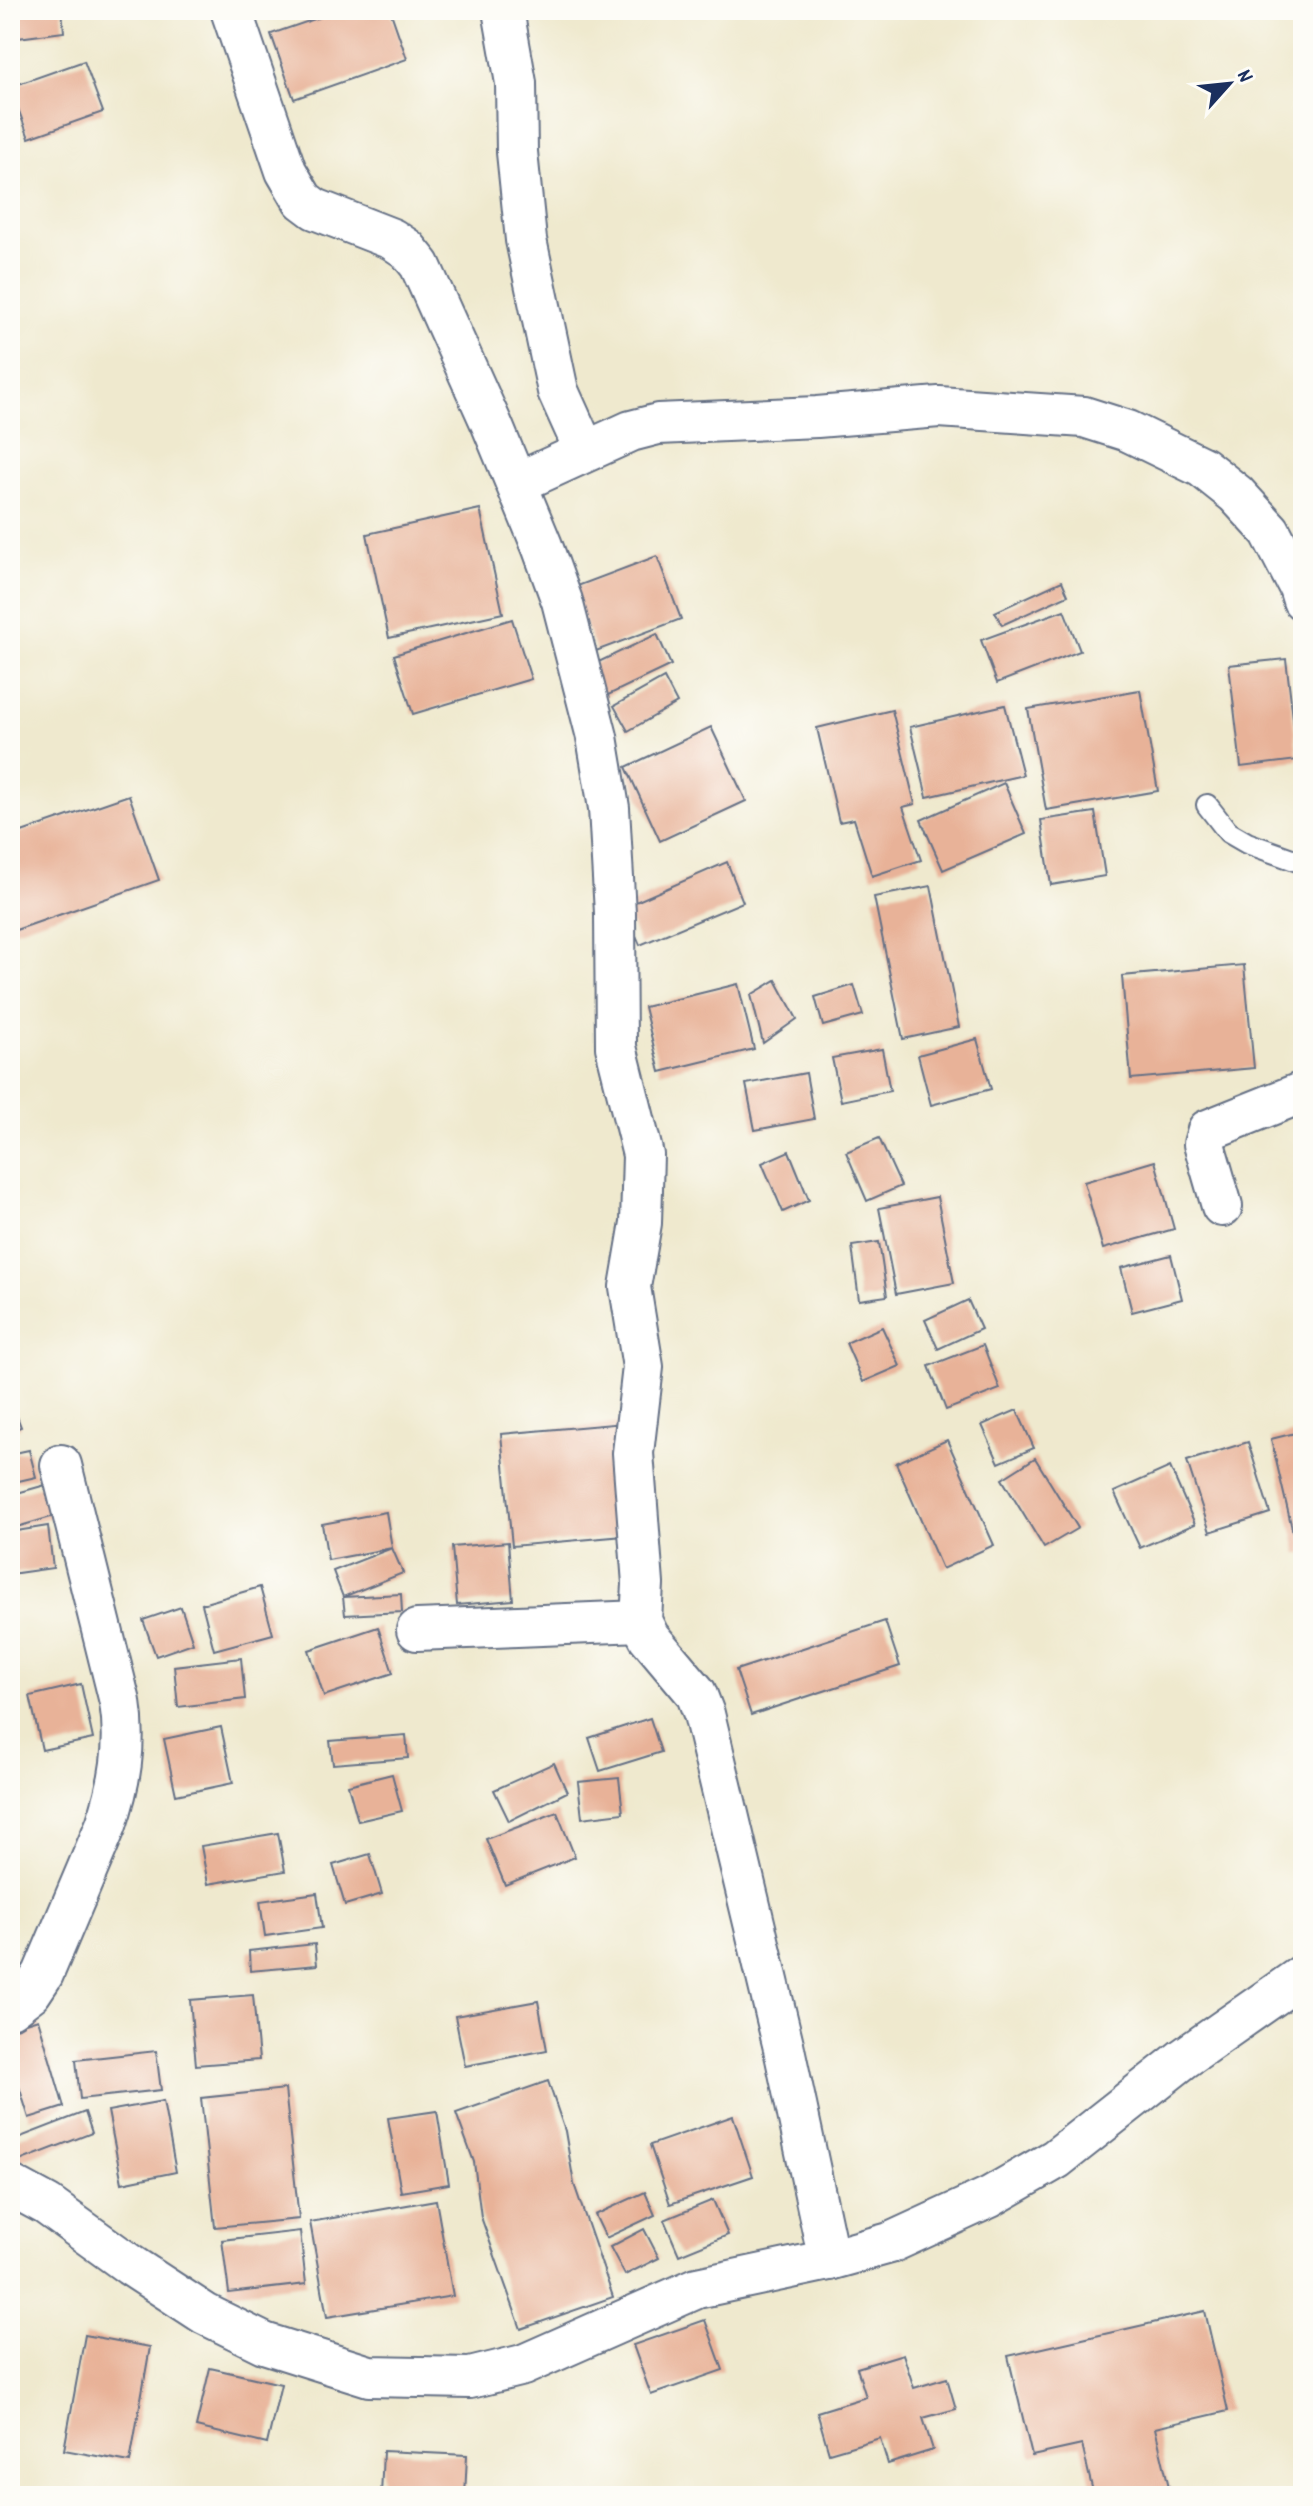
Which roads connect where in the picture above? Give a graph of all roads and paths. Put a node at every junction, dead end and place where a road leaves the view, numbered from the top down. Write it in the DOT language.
graph roads {
  1 [pos="231,10"];
  2 [pos="503,10"];
  3 [pos="585,451"];
  4 [pos="517,483"];
  5 [pos="1303,600"];
  6 [pos="1207,805"];
  7 [pos="1303,863"];
  8 [pos="1303,1092"];
  9 [pos="1222,1206"];
  10 [pos="61,1465"];
  11 [pos="641,1621"];
  12 [pos="417,1630"];
  13 [pos="1303,1975"];
  14 [pos="10,2008"];
  15 [pos="10,2185"];
  16 [pos="829,2260"];
  1 -- 4 [label="street"];
  2 -- 3 [label="street"];
  3 -- 4 [label="street"];
  3 -- 5 [label="street"];
  4 -- 11 [label="street"];
  6 -- 7 [label="lane"];
  8 -- 9 [label="street"];
  10 -- 14 [label="street"];
  11 -- 12 [label="street"];
  11 -- 16 [label="street"];
  13 -- 16 [label="street"];
  15 -- 16 [label="street"];
}
